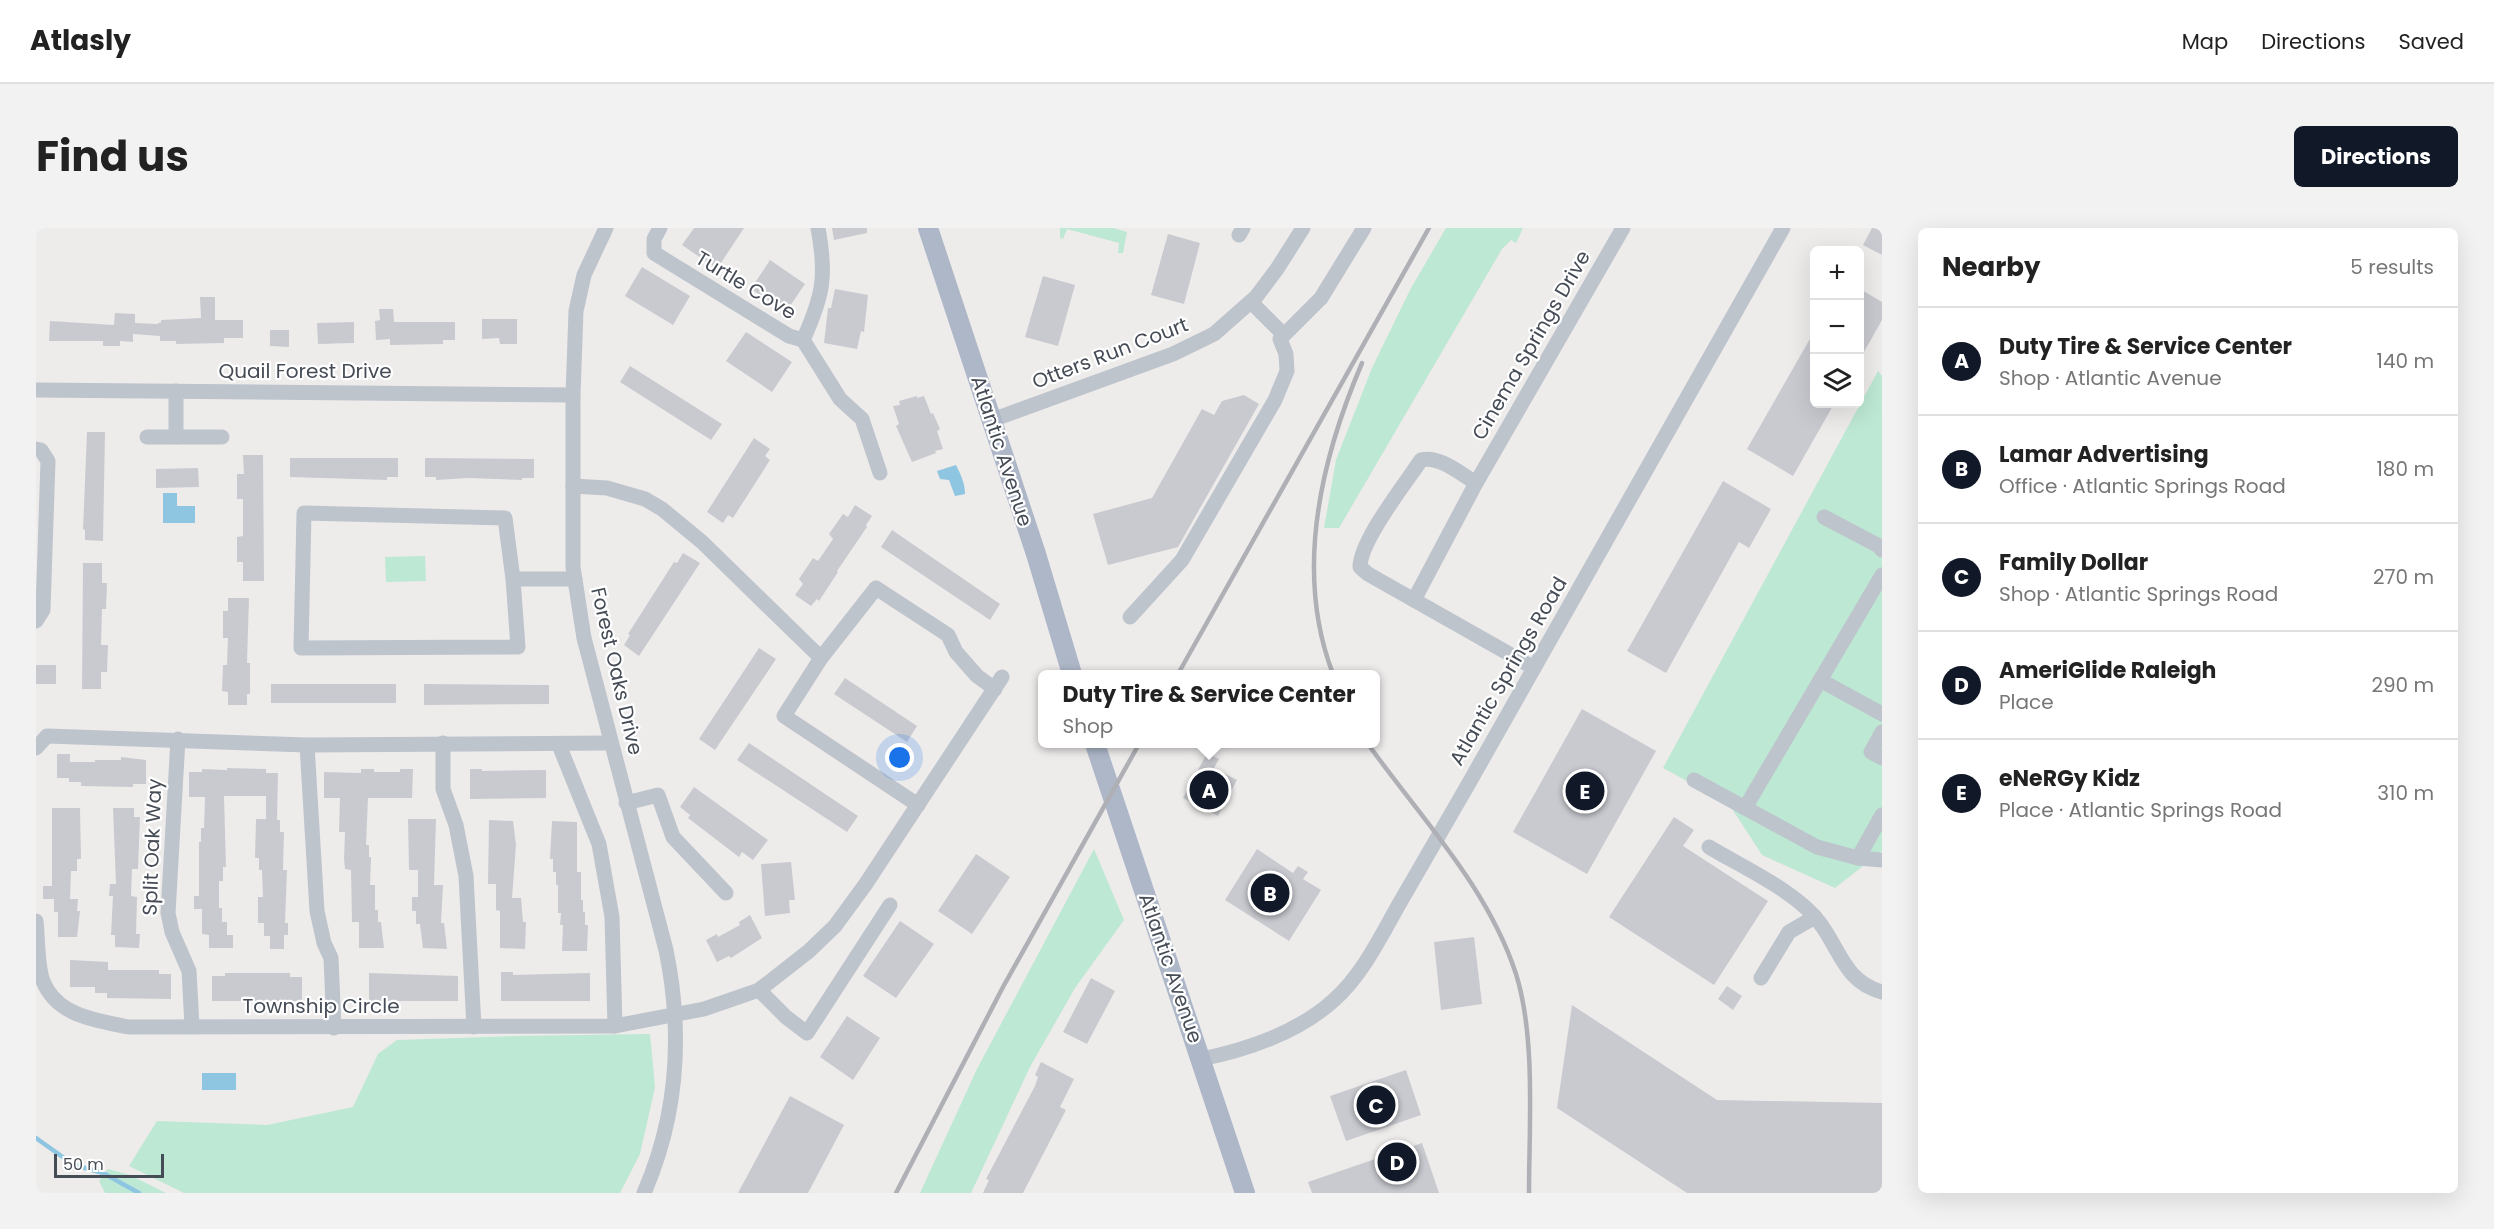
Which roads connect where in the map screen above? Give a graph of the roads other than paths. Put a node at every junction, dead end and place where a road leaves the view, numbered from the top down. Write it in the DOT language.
graph roads {
  1 [pos="606,228"];
  2 [pos="660,228"];
  3 [pos="818,228"];
  4 [pos="928,228"];
  5 [pos="1303,228"];
  6 [pos="1364,228"];
  7 [pos="1623,228"];
  8 [pos="1783,228"];
  9 [pos="1251,302"];
  10 [pos="1280,339"];
  11 [pos="803,340"];
  12 [pos="36,390"];
  13 [pos="176,391"];
  14 [pos="573,395"];
  15 [pos="992,420"];
  16 [pos="147,437"];
  17 [pos="176,437"];
  18 [pos="222,437"];
  19 [pos="36,448"];
  20 [pos="880,473"];
  21 [pos="1476,483"];
  22 [pos="573,486"];
  23 [pos="1824,517"];
  24 [pos="1882,550"];
  25 [pos="1882,575"];
  26 [pos="513,579"];
  27 [pos="575,579"];
  28 [pos="1414,600"];
  29 [pos="1130,617"];
  30 [pos="36,621"];
  31 [pos="821,658"];
  32 [pos="1534,668"];
  33 [pos="1070,670"];
  34 [pos="1820,680"];
  35 [pos="1882,714"];
  36 [pos="1882,732"];
  37 [pos="178,739"];
  38 [pos="443,743"];
  39 [pos="610,743"];
  40 [pos="307,745"];
  41 [pos="559,745"];
  42 [pos="36,748"];
  43 [pos="1096,748"];
  44 [pos="1882,758"];
  45 [pos="1694,780"];
  46 [pos="626,803"];
  47 [pos="918,805"];
  48 [pos="1745,808"];
  49 [pos="1882,815"];
  50 [pos="1709,848"];
  51 [pos="1858,858"];
  52 [pos="1882,860"];
  53 [pos="726,893"];
  54 [pos="890,905"];
  55 [pos="1815,917"];
  56 [pos="36,921"];
  57 [pos="1761,978"];
  58 [pos="759,990"];
  59 [pos="1882,992"];
  60 [pos="676,1014"];
  61 [pos="192,1026"];
  62 [pos="615,1026"];
  63 [pos="474,1027"];
  64 [pos="334,1028"];
  65 [pos="1201,1059"];
  66 [pos="644,1193"];
  67 [pos="1245,1193"];
  1 -- 14 [label="street, Forest Oaks Drive"];
  2 -- 11 [label="street, Turtle Cove"];
  3 -- 11 [label="street, Turtle Cove"];
  4 -- 15 [label="main road, Atlantic Avenue"];
  5 -- 9 [label="street, Otters Run Court"];
  6 -- 9 [label="street"];
  7 -- 21 [label="street, Cinema Springs Drive"];
  8 -- 32 [label="street, Atlantic Springs Road"];
  9 -- 15 [label="street, Otters Run Court"];
  10 -- 29 [label="street"];
  11 -- 20 [label="street"];
  12 -- 13 [label="street, Quail Forest Drive"];
  13 -- 14 [label="street, Quail Forest Drive"];
  13 -- 17 [label="street"];
  14 -- 22 [label="street, Forest Oaks Drive"];
  15 -- 33 [label="main road, Atlantic Avenue"];
  16 -- 17 [label="street"];
  17 -- 18 [label="street"];
  19 -- 30 [label="street"];
  21 -- 28 [label="street, Cinema Springs Drive"];
  21 -- 28 [label="street"];
  22 -- 27 [label="street, Forest Oaks Drive"];
  22 -- 31 [label="street"];
  23 -- 24 [label="street"];
  25 -- 34 [label="street"];
  26 -- 26 [label="street"];
  26 -- 27 [label="street"];
  27 -- 39 [label="street, Forest Oaks Drive"];
  28 -- 32 [label="street"];
  31 -- 47 [label="street"];
  31 -- 47 [label="street, Township Circle"];
  32 -- 65 [label="street, Atlantic Springs Road"];
  34 -- 35 [label="street"];
  34 -- 48 [label="street"];
  36 -- 44 [label="street"];
  37 -- 40 [label="street"];
  37 -- 42 [label="street"];
  37 -- 61 [label="street, Split Oak Way"];
  38 -- 40 [label="street"];
  38 -- 41 [label="street"];
  38 -- 63 [label="street"];
  39 -- 41 [label="street"];
  39 -- 46 [label="street, Forest Oaks Drive"];
  40 -- 64 [label="street"];
  41 -- 62 [label="street"];
  43 -- 65 [label="main road, Atlantic Avenue"];
  45 -- 48 [label="street"];
  46 -- 53 [label="street"];
  46 -- 60 [label="street, Forest Oaks Drive"];
  47 -- 58 [label="street, Township Circle"];
  48 -- 51 [label="street"];
  49 -- 51 [label="street"];
  50 -- 55 [label="street"];
  51 -- 52 [label="street"];
  54 -- 58 [label="street"];
  55 -- 57 [label="street"];
  55 -- 59 [label="street"];
  56 -- 61 [label="street, Township Circle"];
  58 -- 60 [label="street, Township Circle"];
  60 -- 62 [label="street, Township Circle"];
  60 -- 66 [label="street, Forest Oaks Drive"];
  61 -- 64 [label="street, Township Circle"];
  62 -- 63 [label="street, Township Circle"];
  63 -- 64 [label="street, Township Circle"];
  65 -- 67 [label="main road, Atlantic Avenue"];
}
